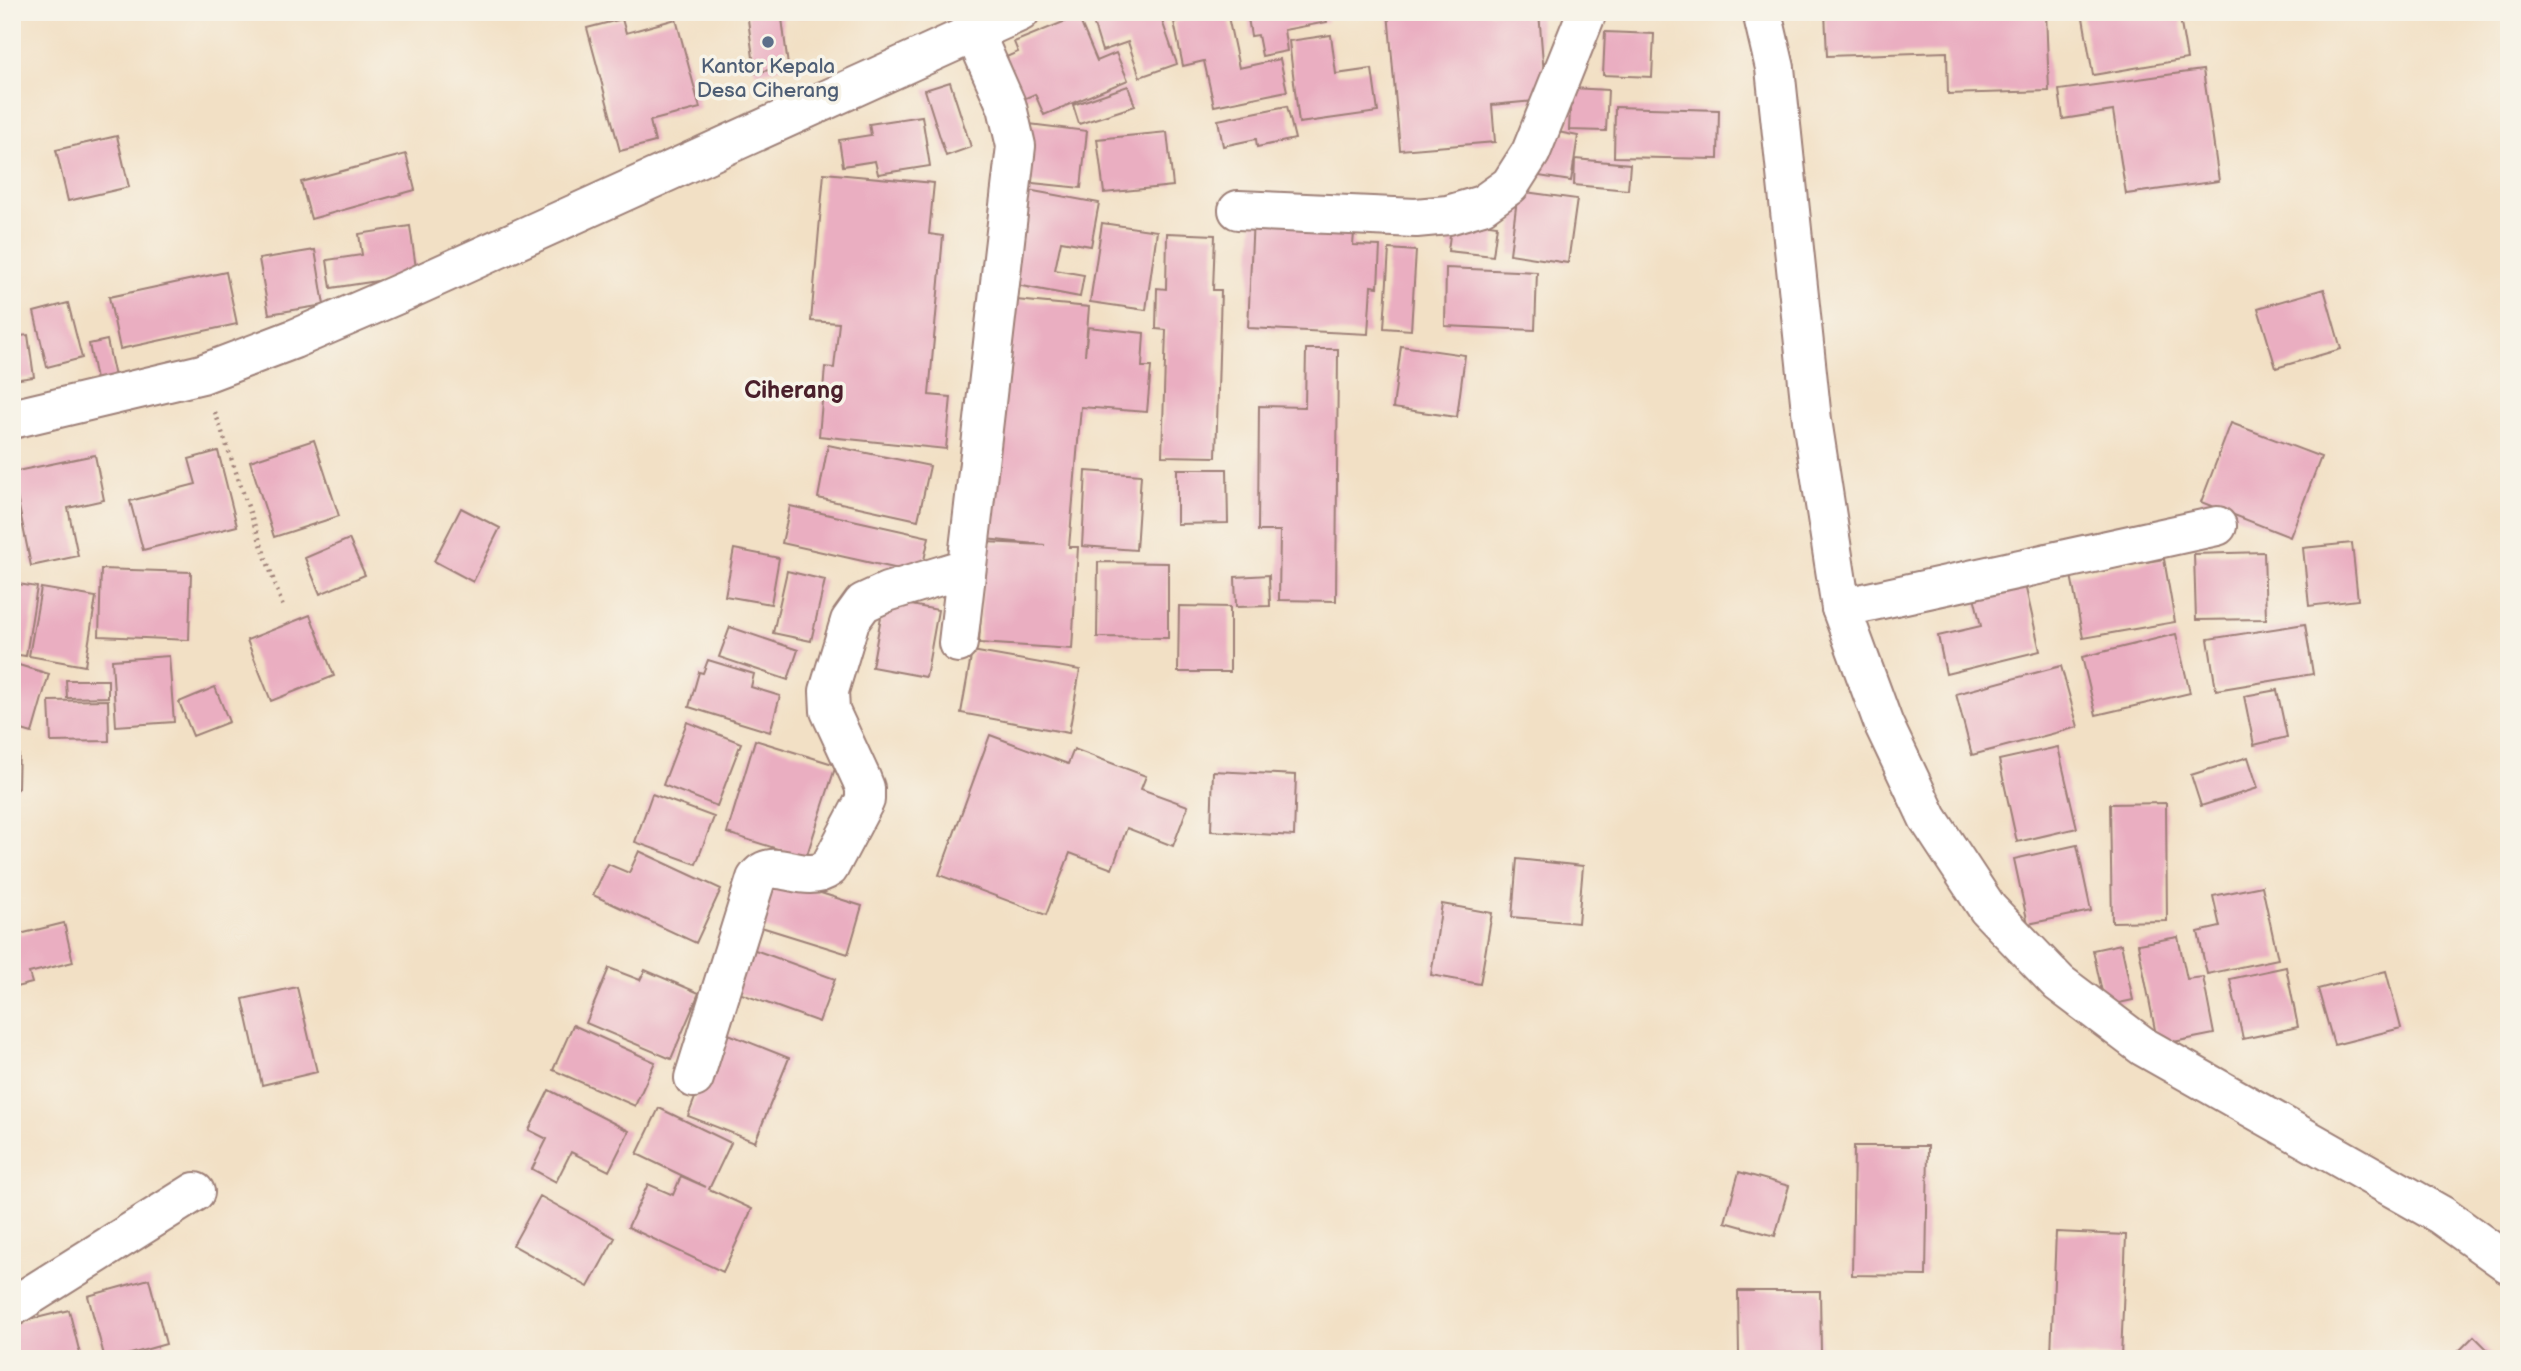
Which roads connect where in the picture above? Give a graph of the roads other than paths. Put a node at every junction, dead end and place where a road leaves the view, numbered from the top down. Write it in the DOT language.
graph roads {
  1 [pos="1020,12"];
  2 [pos="1587,12"];
  3 [pos="1762,12"];
  4 [pos="974,32"];
  5 [pos="1238,210"];
  6 [pos="12,419"];
  7 [pos="2217,526"];
  8 [pos="966,568"];
  9 [pos="1841,608"];
  10 [pos="958,643"];
  11 [pos="694,1078"];
  12 [pos="195,1192"];
  13 [pos="2509,1264"];
  14 [pos="12,1307"];
  1 -- 4 [label="street"];
  2 -- 5 [label="street"];
  3 -- 9 [label="street"];
  4 -- 6 [label="street"];
  4 -- 8 [label="street"];
  7 -- 9 [label="street"];
  8 -- 10 [label="street"];
  8 -- 11 [label="street"];
  9 -- 13 [label="street"];
  12 -- 14 [label="street"];
}
